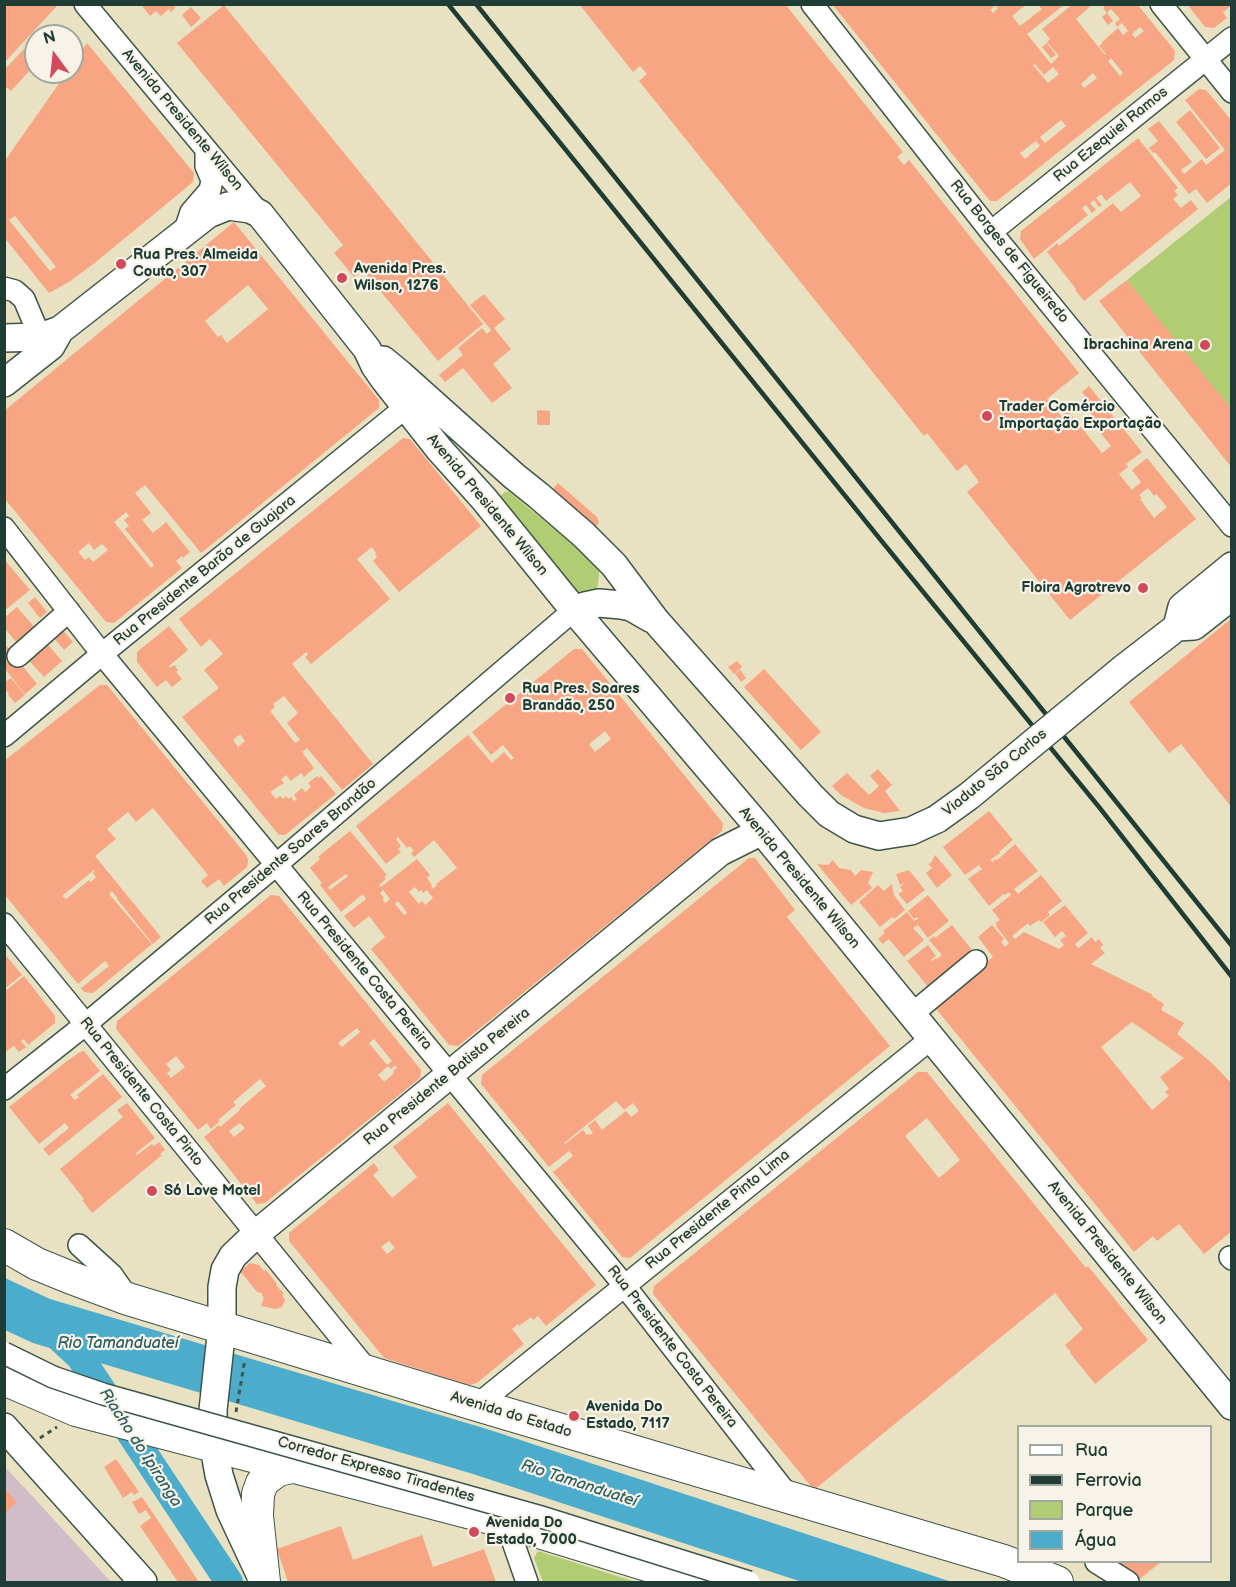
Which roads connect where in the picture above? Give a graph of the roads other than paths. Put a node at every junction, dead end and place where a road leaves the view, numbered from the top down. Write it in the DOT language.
graph roads {
  1 [pos="85,4"];
  2 [pos="812,4"];
  3 [pos="1161,4"];
  4 [pos="1232,38"];
  5 [pos="1205,59"];
  6 [pos="1232,92"];
  7 [pos="206,150"];
  8 [pos="260,214"];
  9 [pos="184,232"];
  10 [pos="991,232"];
  11 [pos="4,288"];
  12 [pos="50,334"];
  13 [pos="4,338"];
  14 [pos="367,350"];
  15 [pos="4,384"];
  16 [pos="406,407"];
  17 [pos="1232,526"];
  18 [pos="4,528"];
  19 [pos="614,565"];
  20 [pos="1232,566"];
  21 [pos="1232,597"];
  22 [pos="602,603"];
  23 [pos="574,610"];
  24 [pos="69,611"];
  25 [pos="656,621"];
  26 [pos="1178,627"];
  27 [pos="102,654"];
  28 [pos="18,656"];
  29 [pos="4,736"];
  30 [pos="754,822"];
  31 [pos="276,865"];
  32 [pos="4,924"];
  33 [pos="976,961"];
  34 [pos="912,1014"];
  35 [pos="86,1024"];
  36 [pos="932,1038"];
  37 [pos="450,1074"];
  38 [pos="4,1089"];
  39 [pos="256,1234"];
  40 [pos="4,1245"];
  41 [pos="79,1245"];
  42 [pos="624,1285"];
  43 [pos="128,1299"];
  44 [pos="221,1333"];
  45 [pos="4,1353"];
  46 [pos="368,1371"];
  47 [pos="4,1379"];
  48 [pos="1228,1395"];
  49 [pos="477,1405"];
  50 [pos="219,1423"];
  51 [pos="4,1427"];
  52 [pos="292,1467"];
  53 [pos="790,1499"];
  54 [pos="506,1522"];
  55 [pos="1098,1563"];
  56 [pos="143,1582"];
  57 [pos="263,1582"];
  58 [pos="526,1582"];
  59 [pos="703,1582"];
  60 [pos="749,1582"];
  61 [pos="1057,1582"];
  62 [pos="1128,1582"];
  1 -- 7 [label="street, Avenida Presidente Wilson"];
  2 -- 10 [label="street, Rua Borges de Figueiredo"];
  3 -- 5 [label="street"];
  4 -- 5 [label="street, Rua Ezequiel Ramos"];
  5 -- 6 [label="street"];
  5 -- 10 [label="street, Rua Ezequiel Ramos"];
  7 -- 8 [label="street, Avenida Presidente Wilson"];
  7 -- 9 [label="street"];
  8 -- 9 [label="main road"];
  8 -- 14 [label="main road, Avenida Presidente Wilson"];
  9 -- 12 [label="main road"];
  10 -- 17 [label="street, Rua Borges de Figueiredo"];
  11 -- 12 [label="street"];
  12 -- 13 [label="main road"];
  12 -- 15 [label="main road"];
  14 -- 16 [label="main road, Avenida Presidente Wilson"];
  14 -- 19 [label="main road, Avenida Presidente Wilson"];
  16 -- 23 [label="main road, Avenida Presidente Wilson"];
  16 -- 27 [label="street, Rua Presidente Barão de Guajara"];
  18 -- 24 [label="street, Rua Presidente Costa Pereira"];
  19 -- 22 [label="main road"];
  19 -- 25 [label="main road, Avenida Presidente Wilson"];
  20 -- 26 [label="main road"];
  21 -- 26 [label="main road"];
  22 -- 23 [label="main road"];
  22 -- 25 [label="main road"];
  23 -- 30 [label="main road, Avenida Presidente Wilson"];
  23 -- 31 [label="street, Rua Presidente Soares Brandão"];
  24 -- 27 [label="street, Rua Presidente Costa Pereira"];
  24 -- 28 [label="street"];
  25 -- 26 [label="main road, Viaduto São Carlos, bridge"];
  27 -- 29 [label="street, Rua Presidente Barão de Guajara"];
  27 -- 31 [label="street, Rua Presidente Costa Pereira"];
  30 -- 34 [label="main road, Avenida Presidente Wilson"];
  30 -- 37 [label="main road, Rua Presidente Batista Pereira"];
  31 -- 35 [label="street, Rua Presidente Soares Brandão"];
  31 -- 37 [label="street, Rua Presidente Costa Pereira"];
  32 -- 35 [label="street, Rua Presidente Costa Pinto"];
  33 -- 34 [label="street"];
  34 -- 36 [label="main road, Avenida Presidente Wilson"];
  35 -- 38 [label="street, Rua Presidente Soares Brandão"];
  35 -- 39 [label="street, Rua Presidente Costa Pinto"];
  36 -- 42 [label="street, Rua Presidente Pinto Lima"];
  36 -- 48 [label="main road, Avenida Presidente Wilson"];
  37 -- 39 [label="main road, Rua Presidente Batista Pereira"];
  37 -- 42 [label="street, Rua Presidente Costa Pereira"];
  39 -- 44 [label="main road, Rua Presidente Batista Pereira"];
  39 -- 46 [label="street, Rua Presidente Costa Pinto"];
  40 -- 43 [label="highway, Avenida do Estado"];
  41 -- 43 [label="street"];
  42 -- 49 [label="street, Rua Presidente Pinto Lima"];
  42 -- 53 [label="street, Rua Presidente Costa Pereira"];
  43 -- 44 [label="highway, Avenida do Estado"];
  44 -- 46 [label="highway, Avenida do Estado"];
  44 -- 50 [label="main road, Rua Presidente Batista Pereira"];
  45 -- 60 [label="street, Corredor Expresso Tiradentes, bridge"];
  46 -- 49 [label="highway, Avenida do Estado"];
  47 -- 50 [label="highway"];
  49 -- 53 [label="highway, Avenida do Estado"];
  50 -- 52 [label="highway"];
  50 -- 57 [label="main road, Rua Presidente Batista Pereira"];
  51 -- 56 [label="main road"];
  52 -- 54 [label="highway"];
  52 -- 57 [label="highway"];
  53 -- 61 [label="highway, Avenida do Estado"];
  54 -- 58 [label="street"];
  54 -- 59 [label="highway"];
  55 -- 62 [label="street"];
}
